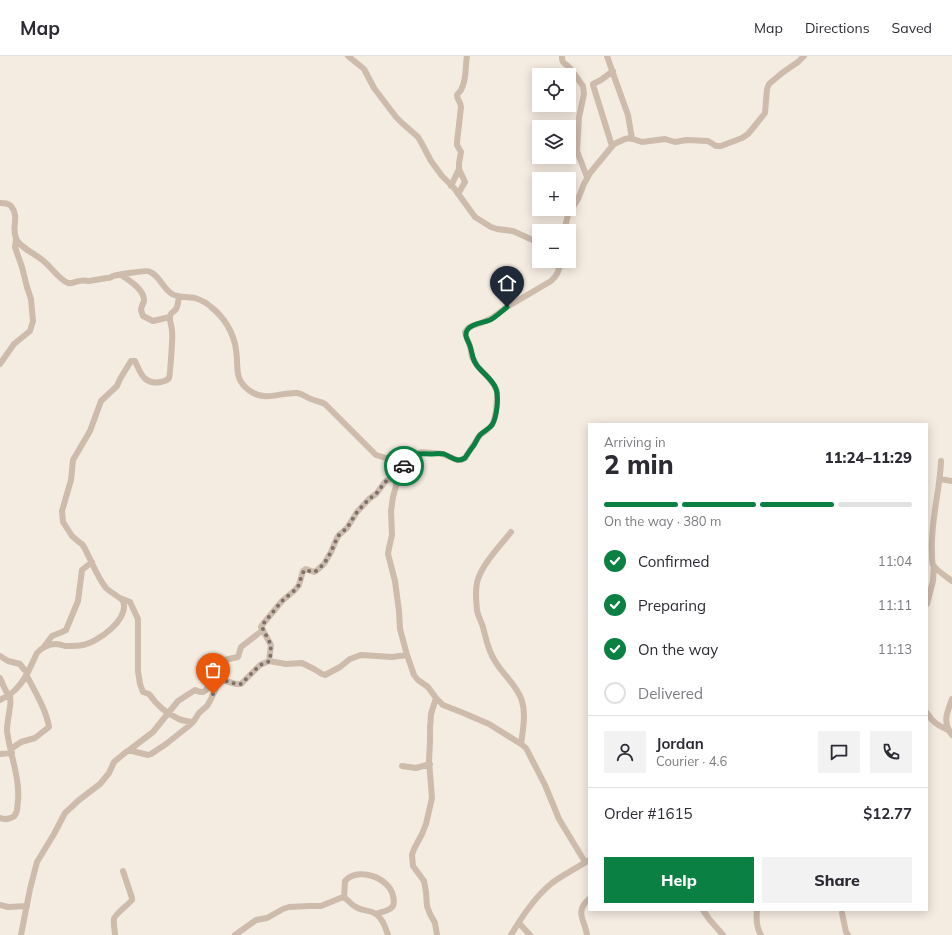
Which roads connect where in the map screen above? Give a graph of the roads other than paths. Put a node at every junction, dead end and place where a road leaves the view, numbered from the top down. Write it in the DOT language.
graph roads {
  1 [pos="348,56"];
  2 [pos="467,56"];
  3 [pos="562,56"];
  4 [pos="608,56"];
  5 [pos="804,56"];
  6 [pos="613,71"];
  7 [pos="632,139"];
  8 [pos="612,146"];
  9 [pos="460,169"];
  10 [pos="587,177"];
  11 [pos="451,186"];
  12 [pos="458,194"];
  13 [pos="0,203"];
  14 [pos="566,224"];
  15 [pos="16,239"];
  16 [pos="532,240"];
  17 [pos="559,268"];
  18 [pos="121,275"];
  19 [pos="179,297"];
  20 [pos="170,317"];
  21 [pos="0,364"];
  22 [pos="394,458"];
  23 [pos="941,461"];
  24 [pos="396,476"];
  25 [pos="940,479"];
  26 [pos="952,481"];
  27 [pos="511,532"];
  28 [pos="92,562"];
  29 [pos="934,566"];
  30 [pos="952,581"];
  31 [pos="120,598"];
  32 [pos="928,600"];
  33 [pos="263,630"];
  34 [pos="43,648"];
  35 [pos="407,654"];
  36 [pos="0,656"];
  37 [pos="270,661"];
  38 [pos="27,673"];
  39 [pos="0,678"];
  40 [pos="9,695"];
  41 [pos="436,698"];
  42 [pos="952,699"];
  43 [pos="0,700"];
  44 [pos="168,713"];
  45 [pos="950,714"];
  46 [pos="928,715"];
  47 [pos="193,722"];
  48 [pos="950,733"];
  49 [pos="521,744"];
  50 [pos="11,751"];
  51 [pos="128,751"];
  52 [pos="0,754"];
  53 [pos="430,764"];
  54 [pos="402,766"];
  55 [pos="0,818"];
  56 [pos="587,861"];
  57 [pos="123,871"];
  58 [pos="344,898"];
  59 [pos="588,900"];
  60 [pos="0,905"];
  61 [pos="27,906"];
  62 [pos="704,911"];
  63 [pos="758,911"];
  64 [pos="842,913"];
  65 [pos="376,914"];
  66 [pos="519,923"];
  67 [pos="21,935"];
  68 [pos="115,935"];
  69 [pos="235,935"];
  70 [pos="388,935"];
  71 [pos="437,935"];
  72 [pos="511,935"];
  73 [pos="530,935"];
  74 [pos="586,935"];
  75 [pos="723,935"];
  76 [pos="761,935"];
  77 [pos="848,935"];
  1 -- 11 [label="street"];
  2 -- 9 [label="street"];
  3 -- 10 [label="street"];
  4 -- 6 [label="street"];
  5 -- 7 [label="street"];
  6 -- 7 [label="street"];
  6 -- 8 [label="street"];
  7 -- 8 [label="street"];
  8 -- 10 [label="street"];
  9 -- 11 [label="street"];
  9 -- 12 [label="street"];
  10 -- 14 [label="street"];
  11 -- 12 [label="street"];
  12 -- 16 [label="street"];
  13 -- 15 [label="street"];
  15 -- 18 [label="street"];
  15 -- 21 [label="street"];
  17 -- 24 [label="street"];
  18 -- 19 [label="street"];
  18 -- 20 [label="street"];
  19 -- 20 [label="street"];
  19 -- 22 [label="street"];
  20 -- 28 [label="street"];
  23 -- 25 [label="street"];
  24 -- 33 [label="street"];
  24 -- 35 [label="street"];
  25 -- 26 [label="street"];
  25 -- 29 [label="street"];
  27 -- 49 [label="street"];
  28 -- 31 [label="street"];
  28 -- 34 [label="street"];
  29 -- 30 [label="street"];
  29 -- 32 [label="street"];
  31 -- 34 [label="street"];
  31 -- 44 [label="street"];
  33 -- 37 [label="street"];
  33 -- 44 [label="street"];
  34 -- 38 [label="street"];
  35 -- 37 [label="street"];
  35 -- 41 [label="street"];
  36 -- 38 [label="street"];
  37 -- 47 [label="street"];
  38 -- 40 [label="street"];
  38 -- 50 [label="street"];
  39 -- 40 [label="street"];
  40 -- 43 [label="street"];
  40 -- 50 [label="street"];
  41 -- 49 [label="street"];
  41 -- 53 [label="street"];
  42 -- 45 [label="street"];
  44 -- 47 [label="street"];
  44 -- 51 [label="street"];
  45 -- 48 [label="street"];
  46 -- 48 [label="street"];
  47 -- 51 [label="street"];
  49 -- 56 [label="street"];
  50 -- 52 [label="street"];
  50 -- 55 [label="street"];
  51 -- 61 [label="street"];
  53 -- 54 [label="street"];
  53 -- 71 [label="street"];
  56 -- 66 [label="street"];
  57 -- 68 [label="street"];
  58 -- 65 [label="street"];
  58 -- 65 [label="street"];
  58 -- 69 [label="street"];
  59 -- 74 [label="street"];
  60 -- 61 [label="street"];
  61 -- 67 [label="street"];
  62 -- 75 [label="street"];
  63 -- 76 [label="street"];
  64 -- 77 [label="street"];
  65 -- 70 [label="street"];
  66 -- 72 [label="street"];
  66 -- 73 [label="street"];
}
